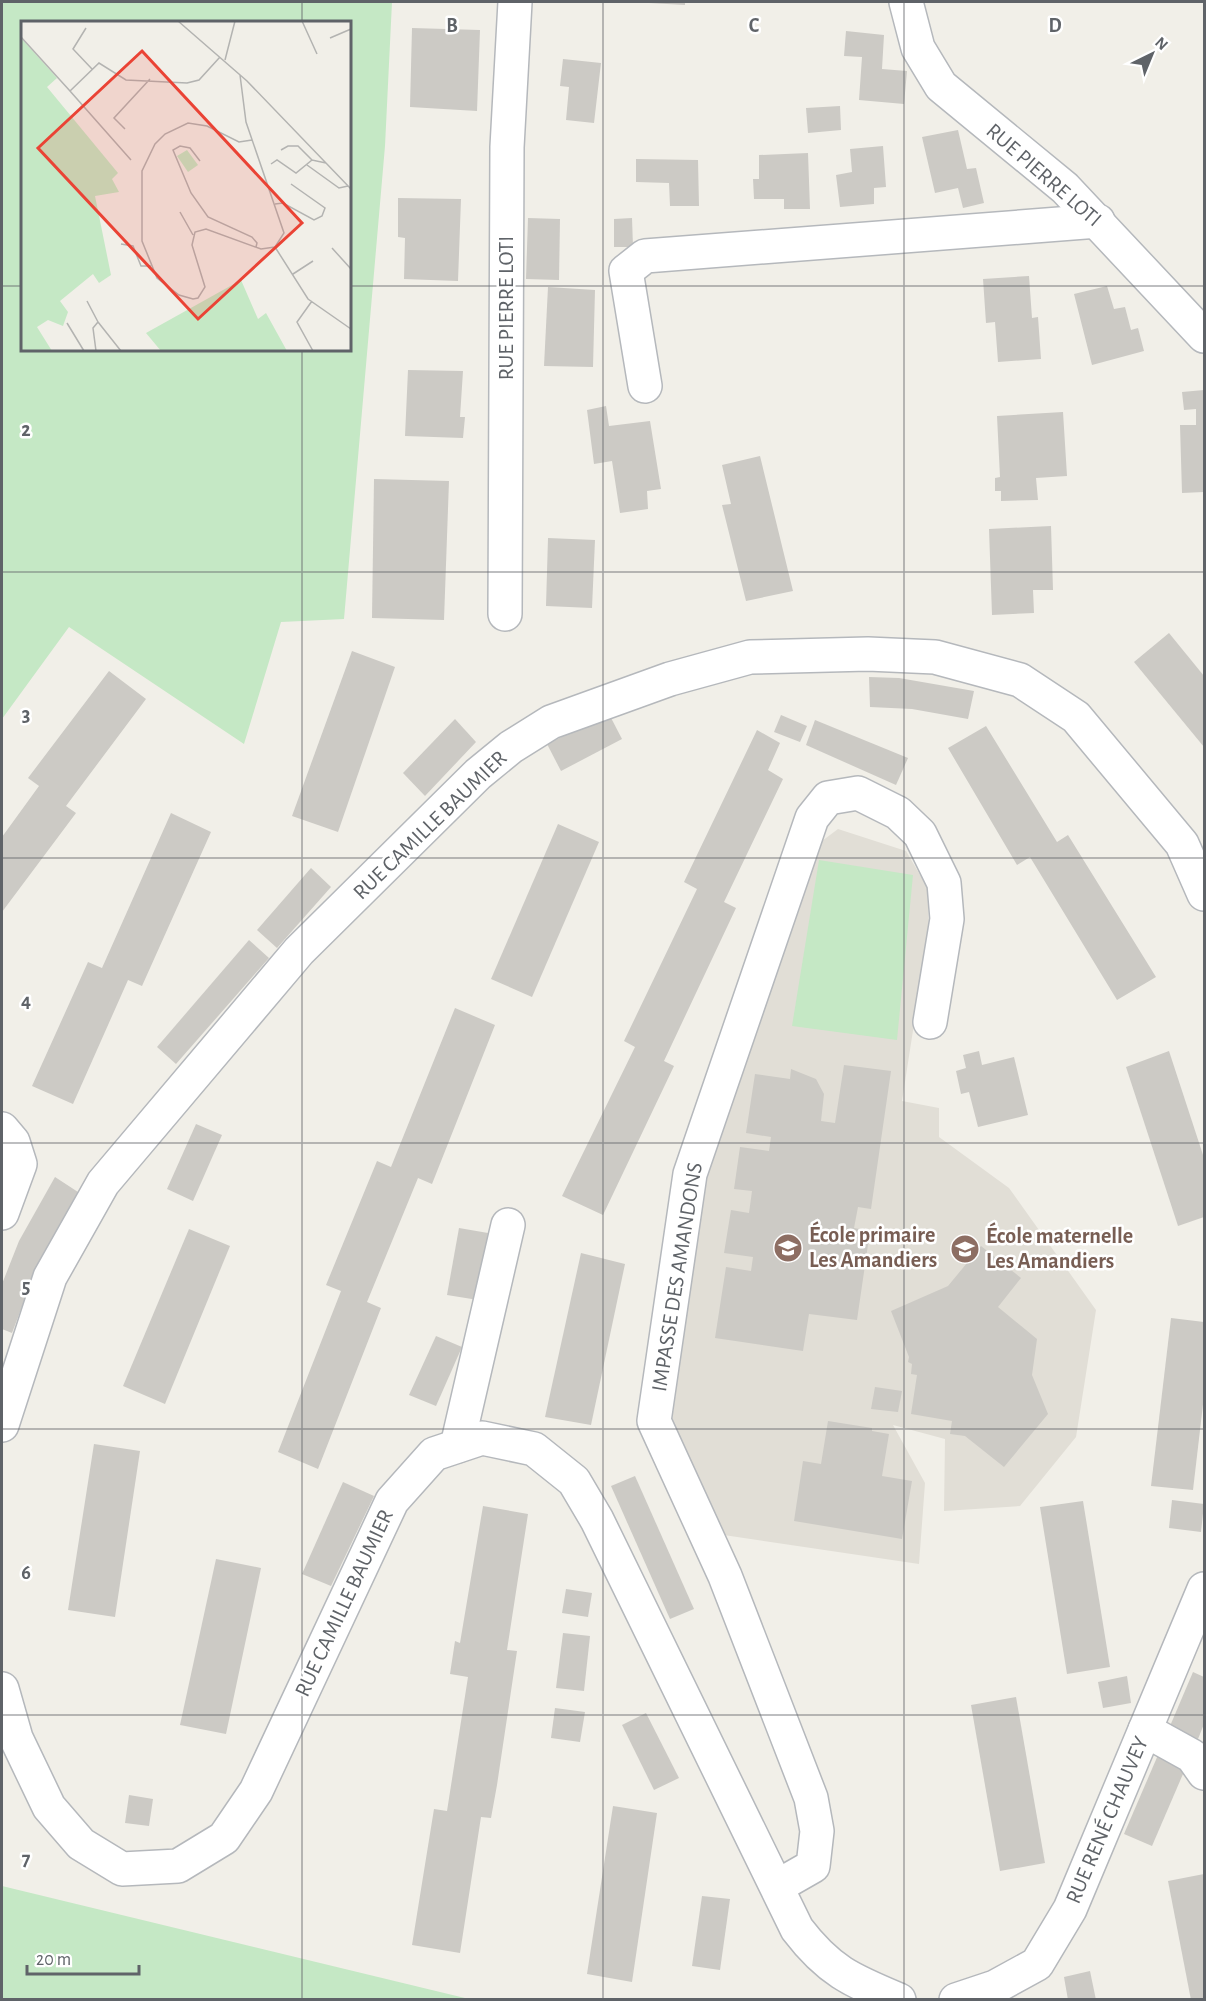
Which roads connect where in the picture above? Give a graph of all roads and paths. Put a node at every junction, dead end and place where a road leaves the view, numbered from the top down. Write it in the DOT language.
graph roads {
  1 [pos="515,2"];
  2 [pos="906,2"];
  3 [pos="1098,221"];
  4 [pos="1204,336"];
  5 [pos="645,386"];
  6 [pos="505,614"];
  7 [pos="1204,894"];
  8 [pos="930,1022"];
  9 [pos="2,1129"];
  10 [pos="2,1212"];
  11 [pos="508,1225"];
  12 [pos="7,1386"];
  13 [pos="2,1425"];
  14 [pos="457,1446"];
  15 [pos="1204,1589"];
  16 [pos="2,1689"];
  17 [pos="1145,1730"];
  18 [pos="1204,1773"];
  19 [pos="778,1886"];
  20 [pos="899,2000"];
  21 [pos="956,2000"];
  1 -- 6 [label="street, RUE PIERRE LOTI"];
  2 -- 3 [label="street, RUE PIERRE LOTI"];
  3 -- 4 [label="street, RUE PIERRE LOTI"];
  3 -- 5 [label="street"];
  7 -- 12 [label="street, RUE CAMILLE BAUMIER"];
  8 -- 19 [label="street, IMPASSE DES AMANDONS"];
  9 -- 10 [label="street"];
  11 -- 14 [label="street"];
  12 -- 13 [label="street, RUE CAMILLE BAUMIER"];
  14 -- 16 [label="street, RUE CAMILLE BAUMIER"];
  14 -- 19 [label="street, RUE CAMILLE BAUMIER"];
  15 -- 17 [label="street, RUE RENÉ CHAUVEY"];
  17 -- 18 [label="street"];
  17 -- 21 [label="street, RUE RENÉ CHAUVEY"];
  19 -- 20 [label="street, RUE CAMILLE BAUMIER"];
}
